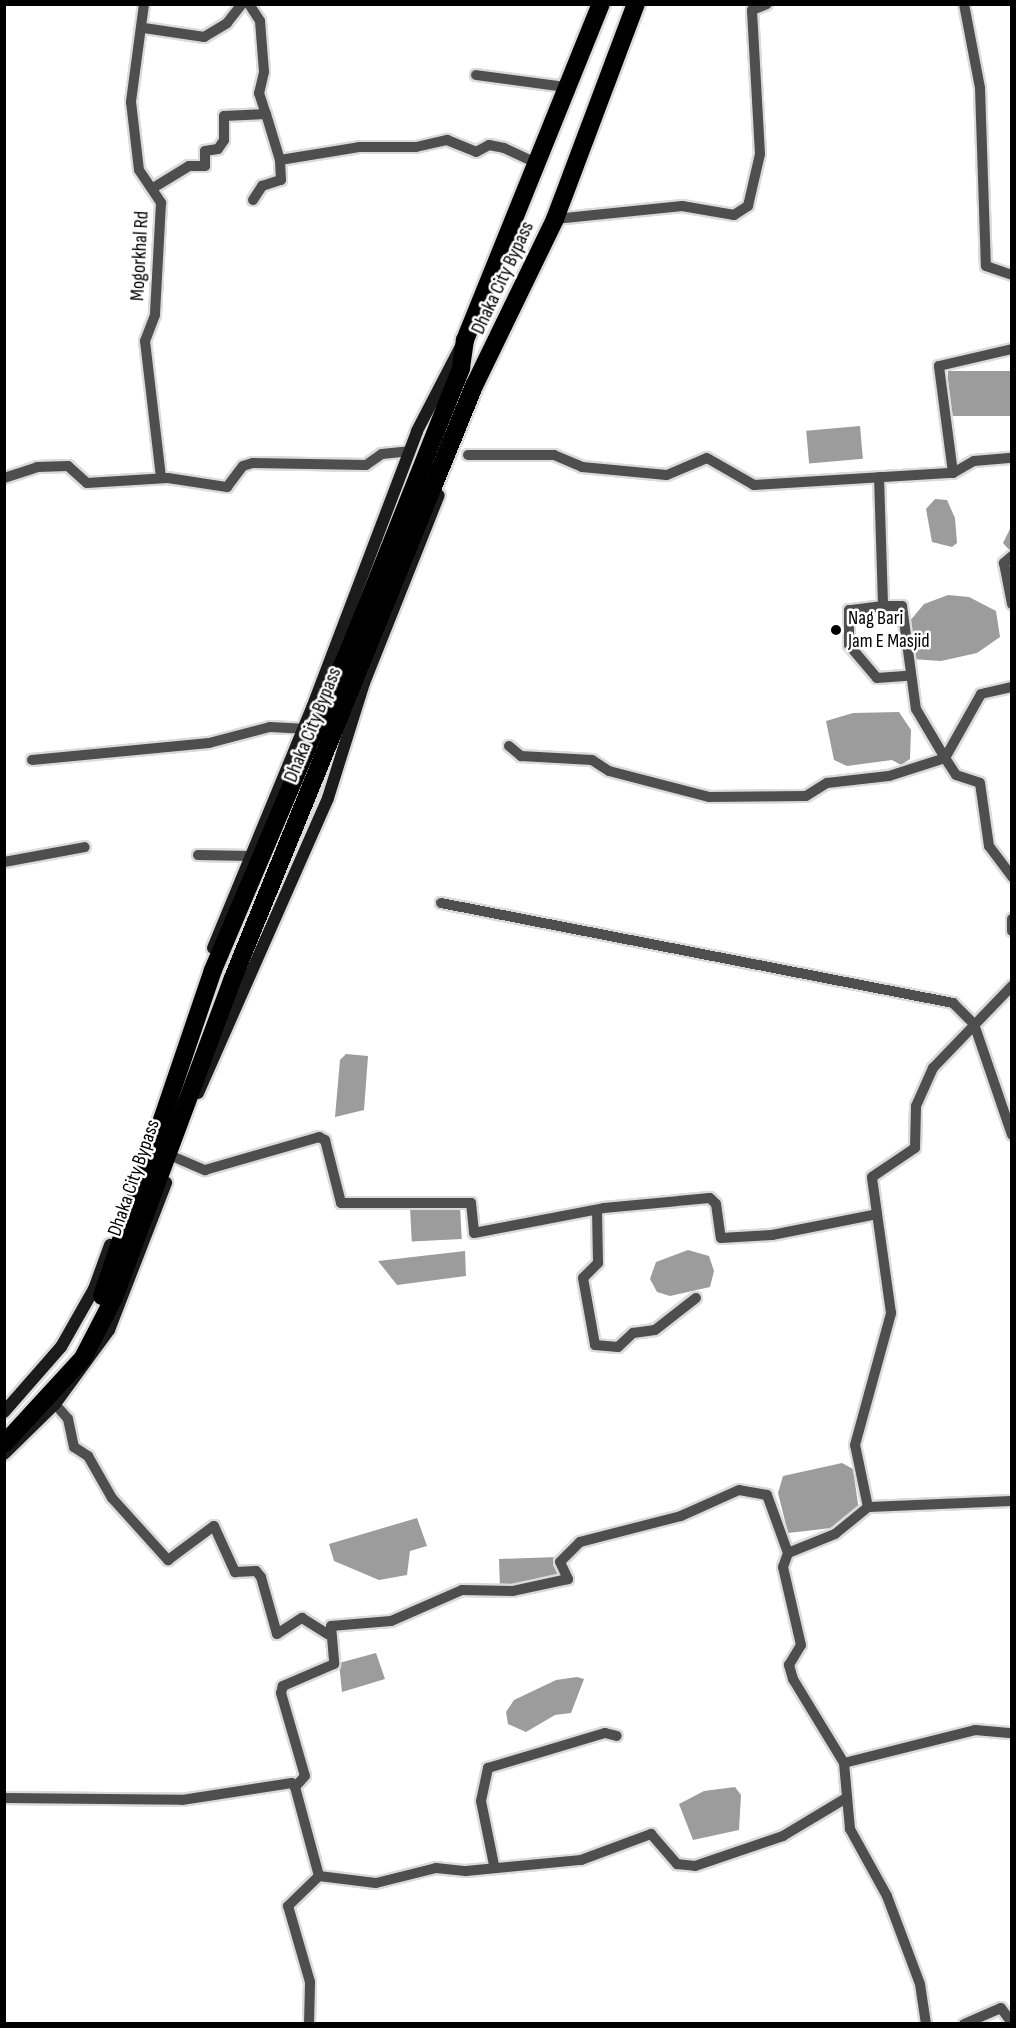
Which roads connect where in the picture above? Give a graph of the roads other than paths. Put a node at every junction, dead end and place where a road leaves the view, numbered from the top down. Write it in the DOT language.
graph roads {
  1 [pos="144,4"];
  2 [pos="242,4"];
  3 [pos="249,4"];
  4 [pos="601,4"];
  5 [pos="636,4"];
  6 [pos="766,4"];
  7 [pos="964,4"];
  8 [pos="144,28"];
  9 [pos="476,75"];
  10 [pos="566,87"];
  11 [pos="266,114"];
  12 [pos="280,160"];
  13 [pos="536,163"];
  14 [pos="153,188"];
  15 [pos="253,200"];
  16 [pos="555,219"];
  17 [pos="1011,275"];
  18 [pos="465,340"];
  19 [pos="1011,349"];
  20 [pos="488,365"];
  21 [pos="409,451"];
  22 [pos="468,455"];
  23 [pos="1011,458"];
  24 [pos="953,473"];
  25 [pos="879,477"];
  26 [pos="4,478"];
  27 [pos="161,478"];
  28 [pos="1011,556"];
  29 [pos="1011,604"];
  30 [pos="883,606"];
  31 [pos="908,676"];
  32 [pos="1011,687"];
  33 [pos="303,729"];
  34 [pos="509,746"];
  35 [pos="945,758"];
  36 [pos="32,760"];
  37 [pos="85,847"];
  38 [pos="198,855"];
  39 [pos="249,856"];
  40 [pos="4,862"];
  41 [pos="1011,877"];
  42 [pos="441,903"];
  43 [pos="1011,919"];
  44 [pos="1011,931"];
  45 [pos="1011,986"];
  46 [pos="974,1024"];
  47 [pos="1011,1135"];
  48 [pos="174,1157"];
  49 [pos="597,1210"];
  50 [pos="877,1214"];
  51 [pos="696,1298"];
  52 [pos="55,1404"];
  53 [pos="4,1412"];
  54 [pos="4,1430"];
  55 [pos="4,1444"];
  56 [pos="4,1454"];
  57 [pos="1011,1501"];
  58 [pos="868,1507"];
  59 [pos="788,1553"];
  60 [pos="328,1634"];
  61 [pos="1011,1733"];
  62 [pos="616,1736"];
  63 [pos="844,1763"];
  64 [pos="295,1787"];
  65 [pos="4,1798"];
  66 [pos="843,1800"];
  67 [pos="494,1865"];
  68 [pos="319,1876"];
  69 [pos="1011,2023"];
  70 [pos="309,2024"];
  71 [pos="926,2024"];
  72 [pos="964,2024"];
  1 -- 8 [label="street, Mogorkhal Rd"];
  2 -- 8 [label="street"];
  3 -- 11 [label="street"];
  4 -- 10 [label="highway, Dhaka City Bypass"];
  5 -- 16 [label="highway, Dhaka City Bypass"];
  6 -- 16 [label="street"];
  7 -- 17 [label="street"];
  8 -- 14 [label="street, Mogorkhal Rd"];
  9 -- 10 [label="street"];
  10 -- 13 [label="highway, Dhaka City Bypass"];
  11 -- 12 [label="street"];
  11 -- 14 [label="street"];
  12 -- 13 [label="street"];
  12 -- 15 [label="street"];
  13 -- 18 [label="highway, Dhaka City Bypass"];
  14 -- 27 [label="street, Mogorkhal Rd"];
  16 -- 20 [label="highway, Dhaka City Bypass"];
  18 -- 21 [label="main road"];
  18 -- 54 [label="highway, Dhaka City Bypass"];
  19 -- 24 [label="street"];
  20 -- 48 [label="main road"];
  20 -- 55 [label="highway, Dhaka City Bypass"];
  21 -- 27 [label="street"];
  21 -- 33 [label="main road"];
  22 -- 25 [label="street"];
  23 -- 24 [label="street"];
  24 -- 25 [label="street"];
  25 -- 30 [label="street"];
  26 -- 27 [label="street"];
  28 -- 29 [label="street"];
  30 -- 31 [label="street"];
  30 -- 31 [label="street"];
  31 -- 35 [label="street"];
  32 -- 35 [label="street"];
  33 -- 36 [label="street"];
  33 -- 39 [label="main road"];
  34 -- 35 [label="street"];
  35 -- 41 [label="street"];
  37 -- 40 [label="street"];
  38 -- 39 [label="street"];
  39 -- 53 [label="main road"];
  42 -- 46 [label="street"];
  43 -- 44 [label="street"];
  45 -- 46 [label="street"];
  46 -- 47 [label="street"];
  46 -- 50 [label="street"];
  48 -- 49 [label="street"];
  48 -- 52 [label="main road"];
  49 -- 50 [label="street"];
  49 -- 51 [label="street"];
  50 -- 58 [label="street"];
  52 -- 56 [label="main road"];
  52 -- 60 [label="street"];
  57 -- 58 [label="street"];
  58 -- 59 [label="street"];
  59 -- 60 [label="street"];
  59 -- 63 [label="street"];
  60 -- 64 [label="street"];
  61 -- 63 [label="street"];
  62 -- 67 [label="street"];
  63 -- 66 [label="street"];
  64 -- 65 [label="street"];
  64 -- 68 [label="street"];
  66 -- 67 [label="street"];
  66 -- 71 [label="street"];
  67 -- 68 [label="street"];
  68 -- 70 [label="street"];
  69 -- 72 [label="street"];
}
